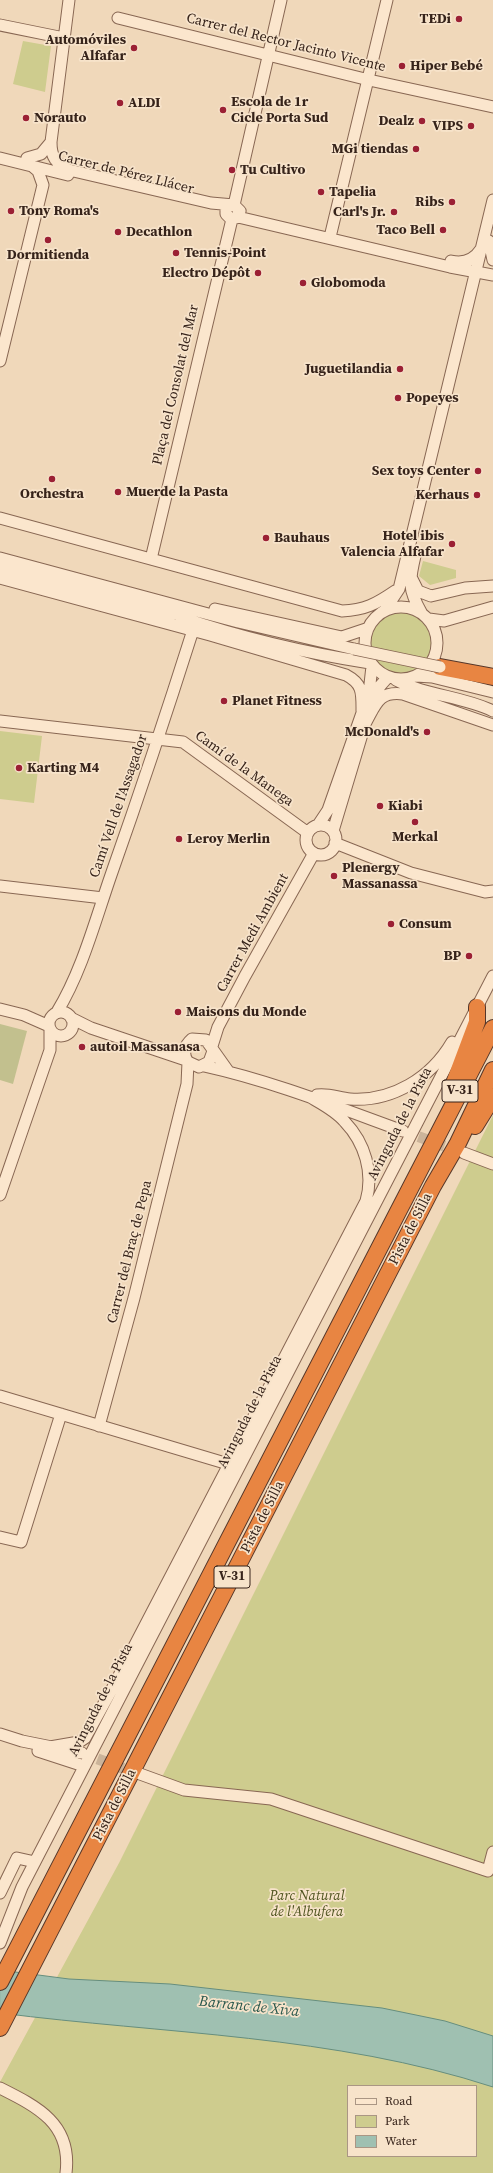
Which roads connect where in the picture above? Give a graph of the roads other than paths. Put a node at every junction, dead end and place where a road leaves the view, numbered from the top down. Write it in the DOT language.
graph roads {
  1 [pos="69,0"];
  2 [pos="281,0"];
  3 [pos="388,0"];
  4 [pos="118,18"];
  5 [pos="0,25"];
  6 [pos="64,38"];
  7 [pos="269,54"];
  8 [pos="369,80"];
  9 [pos="493,107"];
  10 [pos="51,142"];
  11 [pos="0,151"];
  12 [pos="0,158"];
  13 [pos="26,162"];
  14 [pos="69,170"];
  15 [pos="493,200"];
  16 [pos="233,211"];
  17 [pos="493,223"];
  18 [pos="331,233"];
  19 [pos="485,245"];
  20 [pos="493,260"];
  21 [pos="479,271"];
  22 [pos="493,275"];
  23 [pos="0,361"];
  24 [pos="0,518"];
  25 [pos="0,558"];
  26 [pos="151,559"];
  27 [pos="0,568"];
  28 [pos="411,574"];
  29 [pos="0,578"];
  30 [pos="71,582"];
  31 [pos="493,586"];
  32 [pos="399,588"];
  33 [pos="148,603"];
  34 [pos="493,607"];
  35 [pos="385,610"];
  36 [pos="425,616"];
  37 [pos="366,629"];
  38 [pos="193,630"];
  39 [pos="210,635"];
  40 [pos="326,657"];
  41 [pos="371,665"];
  42 [pos="440,670"];
  43 [pos="416,676"];
  44 [pos="493,677"];
  45 [pos="391,678"];
  46 [pos="493,682"];
  47 [pos="493,687"];
  48 [pos="493,692"];
  49 [pos="438,696"];
  50 [pos="362,711"];
  51 [pos="493,711"];
  52 [pos="0,722"];
  53 [pos="366,722"];
  54 [pos="490,724"];
  55 [pos="158,739"];
  56 [pos="318,825"];
  57 [pos="333,831"];
  58 [pos="308,833"];
  59 [pos="335,843"];
  60 [pos="314,853"];
  61 [pos="0,886"];
  62 [pos="490,893"];
  63 [pos="104,898"];
  64 [pos="493,976"];
  65 [pos="70,990"];
  66 [pos="477,1007"];
  67 [pos="0,1009"];
  68 [pos="55,1013"];
  69 [pos="24,1015"];
  70 [pos="70,1017"];
  71 [pos="218,1027"];
  72 [pos="50,1028"];
  73 [pos="91,1028"];
  74 [pos="493,1028"];
  75 [pos="464,1030"];
  76 [pos="66,1034"];
  77 [pos="202,1038"];
  78 [pos="186,1046"];
  79 [pos="212,1049"];
  80 [pos="50,1050"];
  81 [pos="163,1050"];
  82 [pos="194,1063"];
  83 [pos="493,1070"];
  84 [pos="228,1071"];
  85 [pos="310,1096"];
  86 [pos="493,1097"];
  87 [pos="403,1131"];
  88 [pos="461,1148"];
  89 [pos="426,1154"];
  90 [pos="493,1164"];
  91 [pos="0,1195"];
  92 [pos="0,1396"];
  93 [pos="61,1414"];
  94 [pos="99,1426"];
  95 [pos="234,1466"];
  96 [pos="0,1537"];
  97 [pos="156,1615"];
  98 [pos="142,1642"];
  99 [pos="112,1690"];
  100 [pos="113,1710"];
  101 [pos="0,1734"];
  102 [pos="22,1741"];
  103 [pos="50,1747"];
  104 [pos="82,1753"];
  105 [pos="84,1766"];
  106 [pos="140,1774"];
  107 [pos="493,1852"];
  108 [pos="34,1862"];
  109 [pos="0,1893"];
  110 [pos="0,1943"];
  111 [pos="0,1982"];
  112 [pos="4,2021"];
  113 [pos="0,2088"];
  114 [pos="66,2173"];
  1 -- 6 [label="street"];
  2 -- 7 [label="street, Plaça del Consolat del Mar"];
  3 -- 8 [label="street"];
  4 -- 7 [label="street, Carrer del Rector Jacinto Vicente"];
  5 -- 6 [label="street"];
  6 -- 10 [label="street"];
  7 -- 8 [label="street, Carrer del Rector Jacinto Vicente"];
  7 -- 16 [label="street, Plaça del Consolat del Mar"];
  8 -- 9 [label="street, Carrer del Rector Jacinto Vicente"];
  8 -- 18 [label="street"];
  10 -- 13 [label="street"];
  10 -- 14 [label="street, Carrer de Pérez Llácer"];
  11 -- 13 [label="street"];
  12 -- 13 [label="street"];
  13 -- 14 [label="street"];
  13 -- 16 [label="street, Carrer de Pérez Llácer"];
  13 -- 23 [label="street"];
  14 -- 16 [label="street, Carrer de Pérez Llácer"];
  15 -- 19 [label="street"];
  16 -- 18 [label="street, Carrer de Pérez Llácer"];
  16 -- 21 [label="street, Carrer de Pérez Llácer"];
  16 -- 26 [label="street, Plaça del Consolat del Mar"];
  17 -- 19 [label="street"];
  18 -- 19 [label="street, Carrer de Pérez Llácer"];
  19 -- 20 [label="street"];
  19 -- 21 [label="street"];
  21 -- 22 [label="street, Carrer de Pérez Llácer"];
  21 -- 28 [label="street"];
  21 -- 32 [label="street"];
  24 -- 26 [label="street"];
  25 -- 30 [label="street"];
  26 -- 32 [label="street"];
  27 -- 30 [label="street"];
  28 -- 31 [label="street"];
  28 -- 36 [label="street"];
  29 -- 38 [label="street"];
  30 -- 33 [label="street"];
  32 -- 35 [label="street"];
  33 -- 37 [label="street"];
  33 -- 40 [label="street"];
  33 -- 42 [label="street, bridge"];
  34 -- 36 [label="street"];
  35 -- 36 [label="street"];
  35 -- 37 [label="street"];
  36 -- 43 [label="street"];
  37 -- 41 [label="street"];
  38 -- 39 [label="street"];
  38 -- 55 [label="street, Camí Vell de l'Assagador"];
  39 -- 40 [label="street"];
  39 -- 50 [label="street"];
  40 -- 41 [label="street"];
  41 -- 45 [label="street"];
  41 -- 50 [label="street"];
  42 -- 44 [label="highway"];
  42 -- 46 [label="street"];
  42 -- 47 [label="street"];
  43 -- 45 [label="street"];
  43 -- 48 [label="street"];
  45 -- 49 [label="street"];
  45 -- 53 [label="street"];
  49 -- 51 [label="street"];
  49 -- 54 [label="street"];
  50 -- 56 [label="street"];
  52 -- 55 [label="street, Camí de la Manega"];
  53 -- 54 [label="street"];
  53 -- 57 [label="street"];
  55 -- 58 [label="street, Camí de la Manega"];
  55 -- 63 [label="street, Camí Vell de l'Assagador"];
  56 -- 57 [label="street"];
  56 -- 58 [label="street"];
  57 -- 59 [label="street"];
  58 -- 60 [label="street"];
  59 -- 60 [label="street"];
  59 -- 62 [label="street"];
  60 -- 71 [label="street, Carrer Medi Ambient"];
  61 -- 63 [label="street"];
  63 -- 65 [label="street, Camí Vell de l'Assagador"];
  64 -- 66 [label="street, Avinguda de la Pista"];
  65 -- 68 [label="street, Camí Vell de l'Assagador"];
  65 -- 70 [label="street, Camí Vell de l'Assagador"];
  66 -- 75 [label="street, Avinguda de la Pista"];
  66 -- 89 [label="highway"];
  67 -- 69 [label="street"];
  68 -- 69 [label="street"];
  68 -- 70 [label="street"];
  68 -- 72 [label="street"];
  69 -- 72 [label="street"];
  70 -- 73 [label="street"];
  70 -- 76 [label="street"];
  71 -- 77 [label="street, Carrer Medi Ambient"];
  71 -- 79 [label="street, Carrer Medi Ambient"];
  72 -- 76 [label="street"];
  72 -- 80 [label="street"];
  73 -- 76 [label="street"];
  73 -- 81 [label="street"];
  74 -- 89 [label="highway, Pista de Silla / V-31"];
  75 -- 85 [label="street"];
  75 -- 95 [label="street, Avinguda de la Pista"];
  76 -- 80 [label="street"];
  77 -- 78 [label="street"];
  77 -- 79 [label="street"];
  78 -- 81 [label="street"];
  78 -- 82 [label="street"];
  79 -- 82 [label="street"];
  79 -- 84 [label="street"];
  80 -- 91 [label="street"];
  81 -- 82 [label="street"];
  82 -- 84 [label="street"];
  82 -- 94 [label="street, Carrer del Braç de Pepa"];
  83 -- 88 [label="highway, Pista de Silla / V-31"];
  84 -- 85 [label="street"];
  85 -- 87 [label="street"];
  85 -- 95 [label="street, Avinguda de la Pista"];
  86 -- 88 [label="highway"];
  88 -- 90 [label="street"];
  88 -- 112 [label="highway, Pista de Silla / V-31"];
  89 -- 111 [label="highway, Pista de Silla / V-31"];
  92 -- 93 [label="street"];
  93 -- 94 [label="street"];
  93 -- 96 [label="street"];
  94 -- 95 [label="street"];
  95 -- 97 [label="street, Avinguda de la Pista"];
  97 -- 98 [label="street, Avinguda de la Pista"];
  97 -- 98 [label="street"];
  98 -- 99 [label="street, Avinguda de la Pista"];
  98 -- 100 [label="street, Avinguda de la Pista"];
  99 -- 100 [label="street"];
  99 -- 103 [label="street, Avinguda de la Pista"];
  100 -- 105 [label="street, Avinguda de la Pista"];
  101 -- 102 [label="street"];
  102 -- 103 [label="street"];
  102 -- 105 [label="street"];
  103 -- 104 [label="street"];
  105 -- 108 [label="street, Avinguda de la Pista"];
  106 -- 107 [label="street"];
  108 -- 109 [label="street"];
  108 -- 110 [label="street, Avinguda de la Pista"];
  113 -- 114 [label="street"];
}
